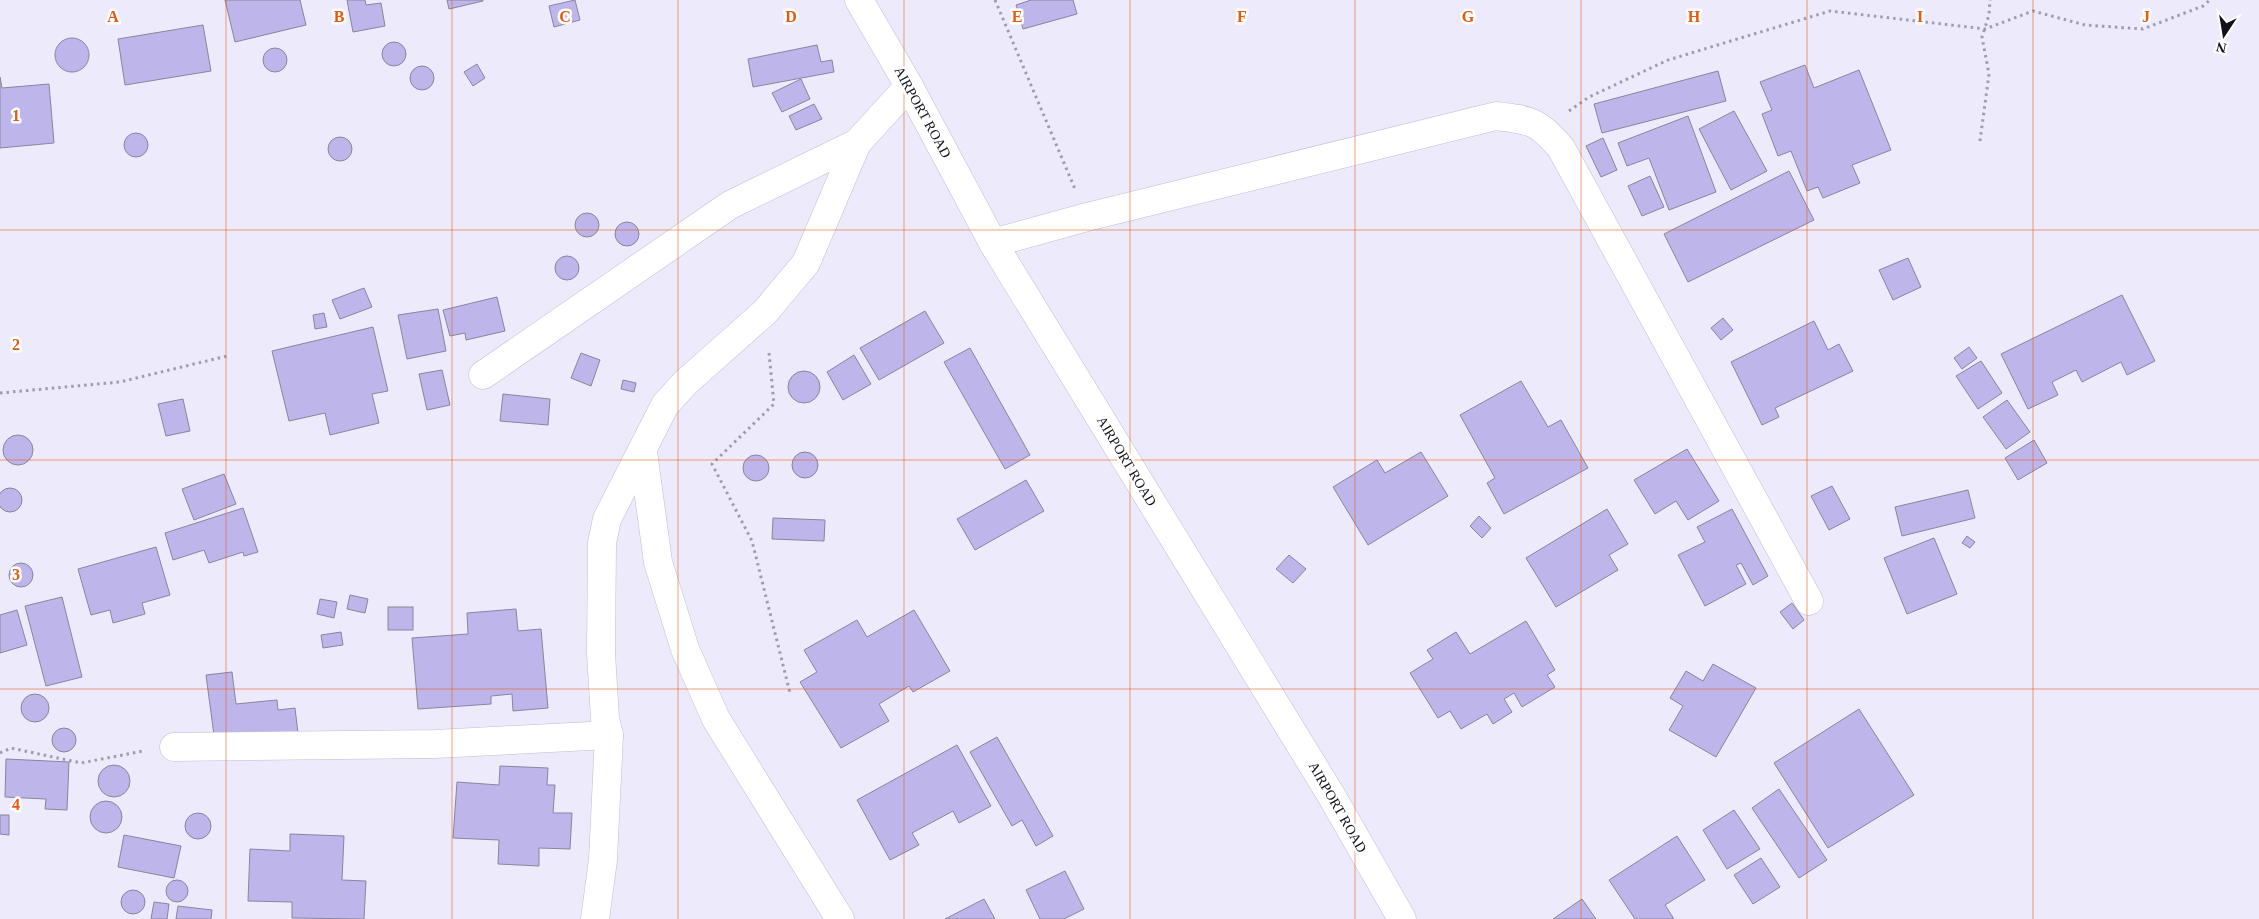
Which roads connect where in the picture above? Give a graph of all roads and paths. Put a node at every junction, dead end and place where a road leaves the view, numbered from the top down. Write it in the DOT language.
graph roads {
  1 [pos="859,0"];
  2 [pos="995,0"];
  3 [pos="1990,0"];
  4 [pos="2210,0"];
  5 [pos="1985,28"];
  6 [pos="910,86"];
  7 [pos="1544,128"];
  8 [pos="1980,141"];
  9 [pos="857,143"];
  10 [pos="1087,217"];
  11 [pos="993,243"];
  12 [pos="765,312"];
  13 [pos="228,356"];
  14 [pos="483,375"];
  15 [pos="0,393"];
  16 [pos="643,452"];
  17 [pos="1809,601"];
  18 [pos="790,693"];
  19 [pos="609,735"];
  20 [pos="174,747"];
  21 [pos="0,753"];
  22 [pos="595,919"];
  23 [pos="840,919"];
  24 [pos="1402,919"];
  1 -- 6 [label="street, AIRPORT ROAD"];
  2 -- 10 [label="path"];
  3 -- 5 [label="path"];
  4 -- 5 [label="path"];
  5 -- 7 [label="path"];
  5 -- 8 [label="path"];
  6 -- 9 [label="street"];
  6 -- 11 [label="street, AIRPORT ROAD"];
  7 -- 10 [label="street"];
  7 -- 17 [label="street"];
  9 -- 12 [label="street"];
  9 -- 14 [label="street"];
  10 -- 11 [label="street"];
  11 -- 24 [label="street, AIRPORT ROAD"];
  12 -- 16 [label="street"];
  12 -- 18 [label="path"];
  13 -- 15 [label="path"];
  16 -- 19 [label="street"];
  16 -- 23 [label="street"];
  19 -- 20 [label="street"];
  19 -- 22 [label="street"];
  20 -- 21 [label="path"];
}
